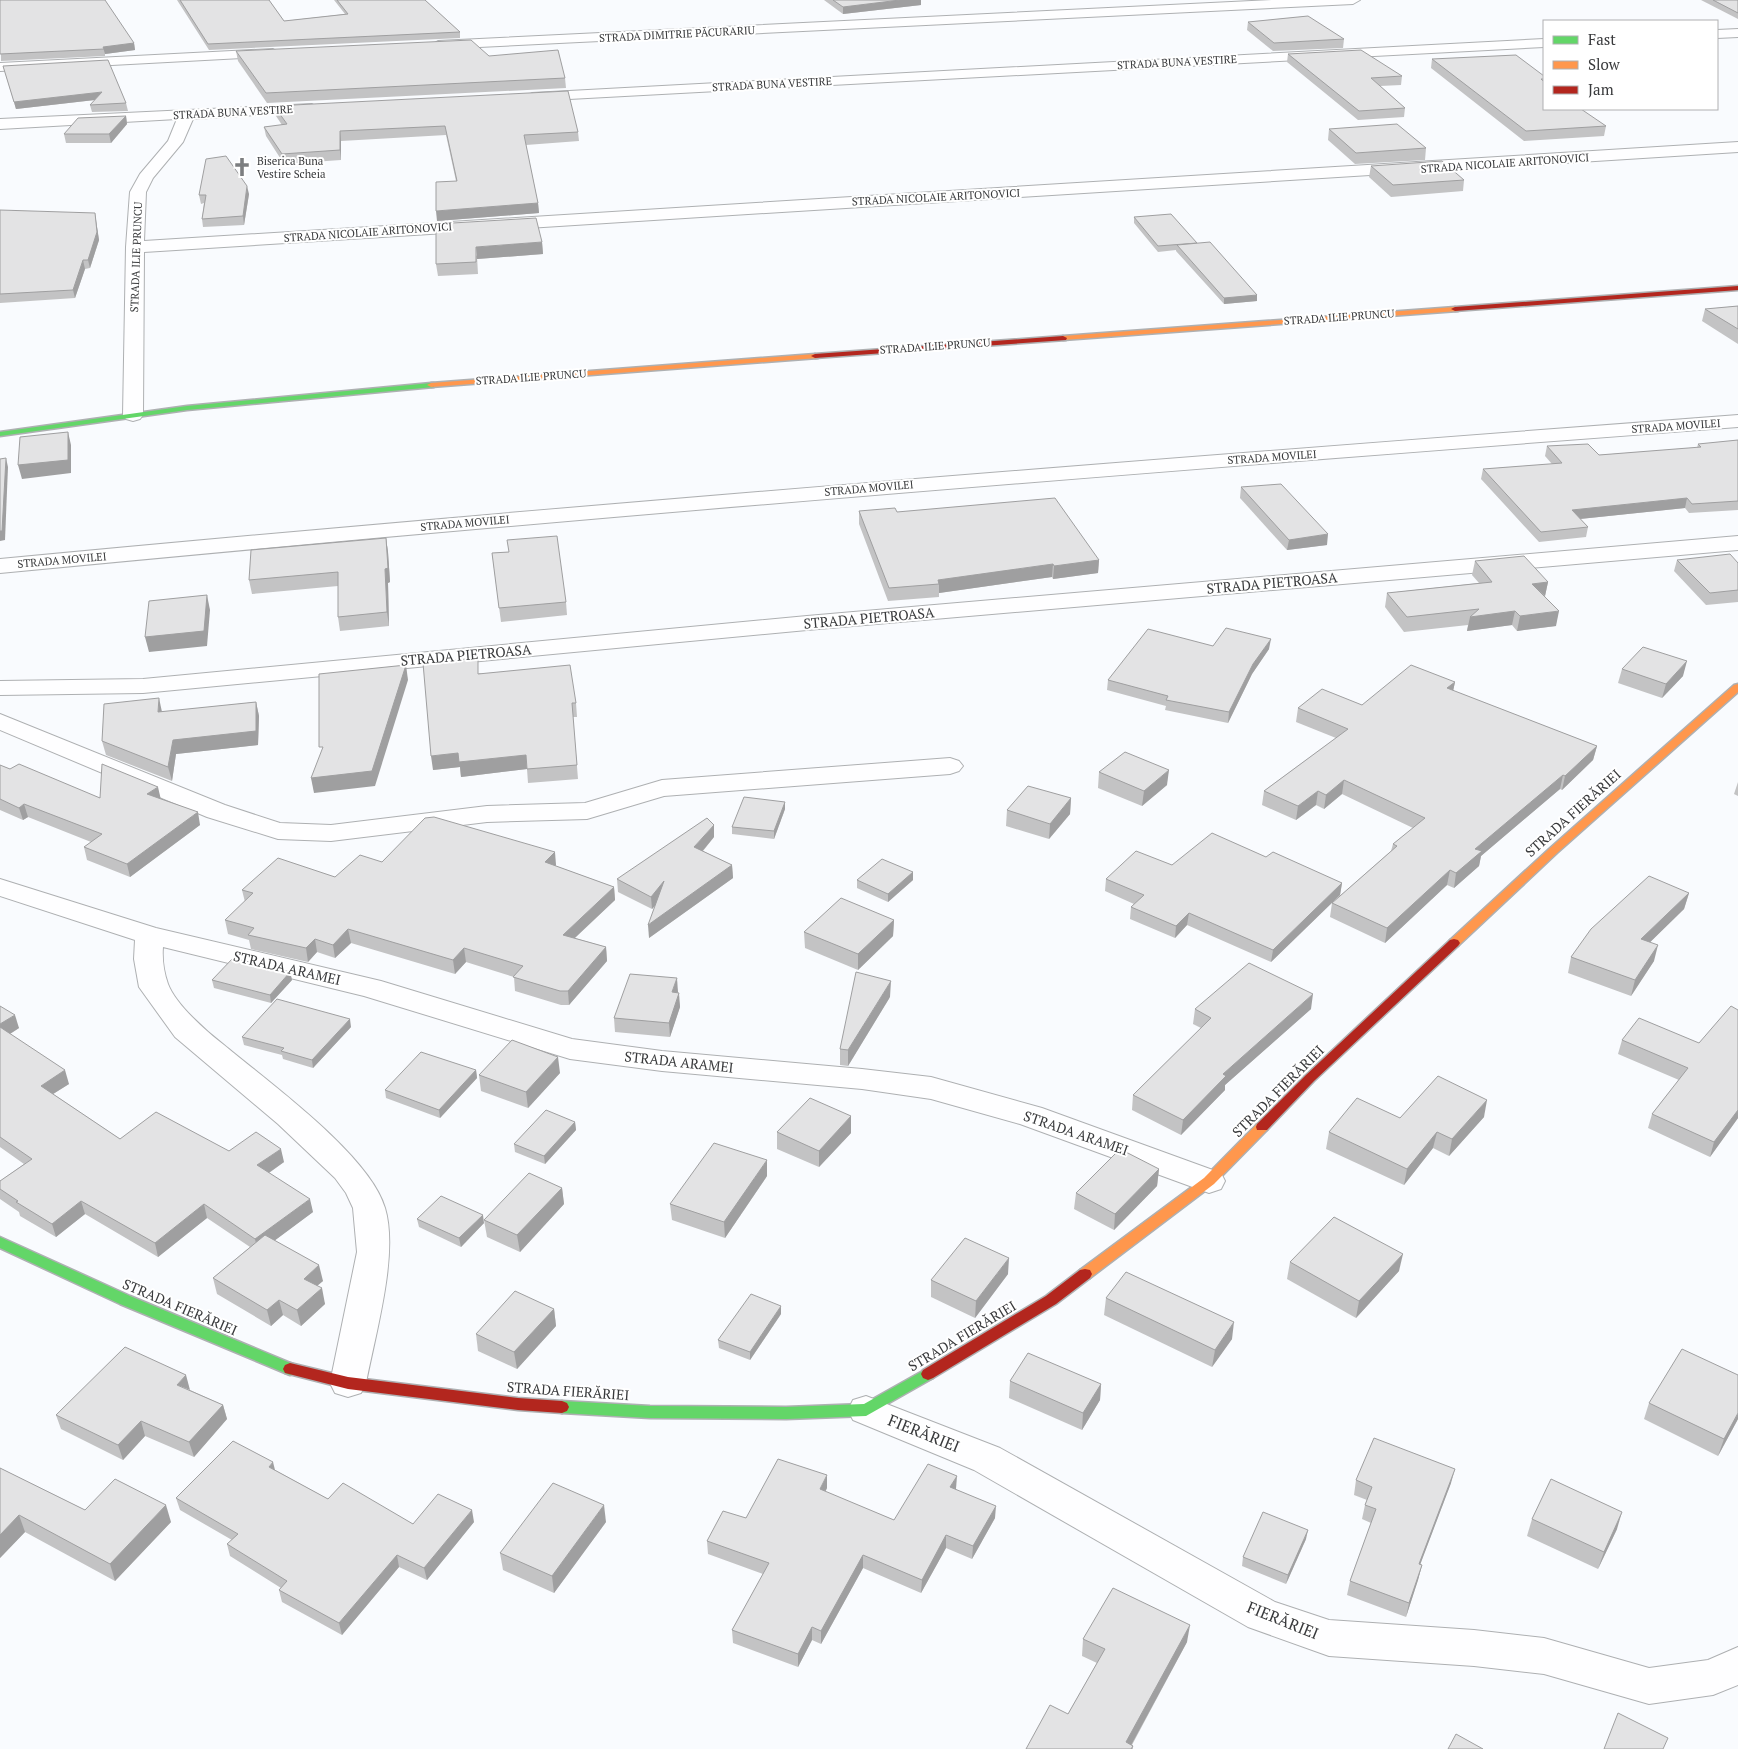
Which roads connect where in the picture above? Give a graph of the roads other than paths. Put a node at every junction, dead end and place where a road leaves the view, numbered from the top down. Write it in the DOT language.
graph roads {
  1 [pos="1353,0"];
  2 [pos="1738,33"];
  3 [pos="1718,34"];
  4 [pos="1543,43"];
  5 [pos="427,46"];
  6 [pos="292,52"];
  7 [pos="0,67"];
  8 [pos="518,98"];
  9 [pos="323,108"];
  10 [pos="187,114"];
  11 [pos="0,124"];
  12 [pos="1738,147"];
  13 [pos="135,247"];
  14 [pos="1738,288"];
  15 [pos="133,415"];
  16 [pos="1738,421"];
  17 [pos="0,434"];
  18 [pos="1738,543"];
  19 [pos="0,566"];
  20 [pos="1738,687"];
  21 [pos="0,688"];
  22 [pos="0,721"];
  23 [pos="950,766"];
  24 [pos="0,887"];
  25 [pos="149,935"];
  26 [pos="1209,1181"];
  27 [pos="0,1242"];
  28 [pos="348,1383"];
  29 [pos="866,1410"];
  30 [pos="1738,1665"];
  1 -- 5 [label="street, STRADA DIMITRIE PĂCURARIU"];
  2 -- 3 [label="street"];
  4 -- 8 [label="street, STRADA BUNA VESTIRE"];
  6 -- 7 [label="street"];
  9 -- 10 [label="street, STRADA BUNA VESTIRE"];
  10 -- 11 [label="street, STRADA BUNA VESTIRE"];
  10 -- 13 [label="street, STRADA ILIE PRUNCU"];
  12 -- 13 [label="street, STRADA NICOLAIE ARITONOVICI"];
  13 -- 15 [label="street, STRADA ILIE PRUNCU"];
  14 -- 15 [label="street, STRADA ILIE PRUNCU"];
  15 -- 17 [label="street, STRADA ILIE PRUNCU"];
  16 -- 19 [label="street, STRADA MOVILEI"];
  18 -- 21 [label="street, STRADA PIETROASA"];
  20 -- 26 [label="street, STRADA FIERĂRIEI"];
  22 -- 23 [label="street"];
  24 -- 25 [label="street, STRADA ARAMEI"];
  25 -- 26 [label="street, STRADA ARAMEI"];
  25 -- 28 [label="street"];
  26 -- 29 [label="street, STRADA FIERĂRIEI"];
  27 -- 28 [label="street, STRADA FIERĂRIEI"];
  28 -- 29 [label="street, STRADA FIERĂRIEI"];
  29 -- 30 [label="street, FIERĂRIEI"];
}
